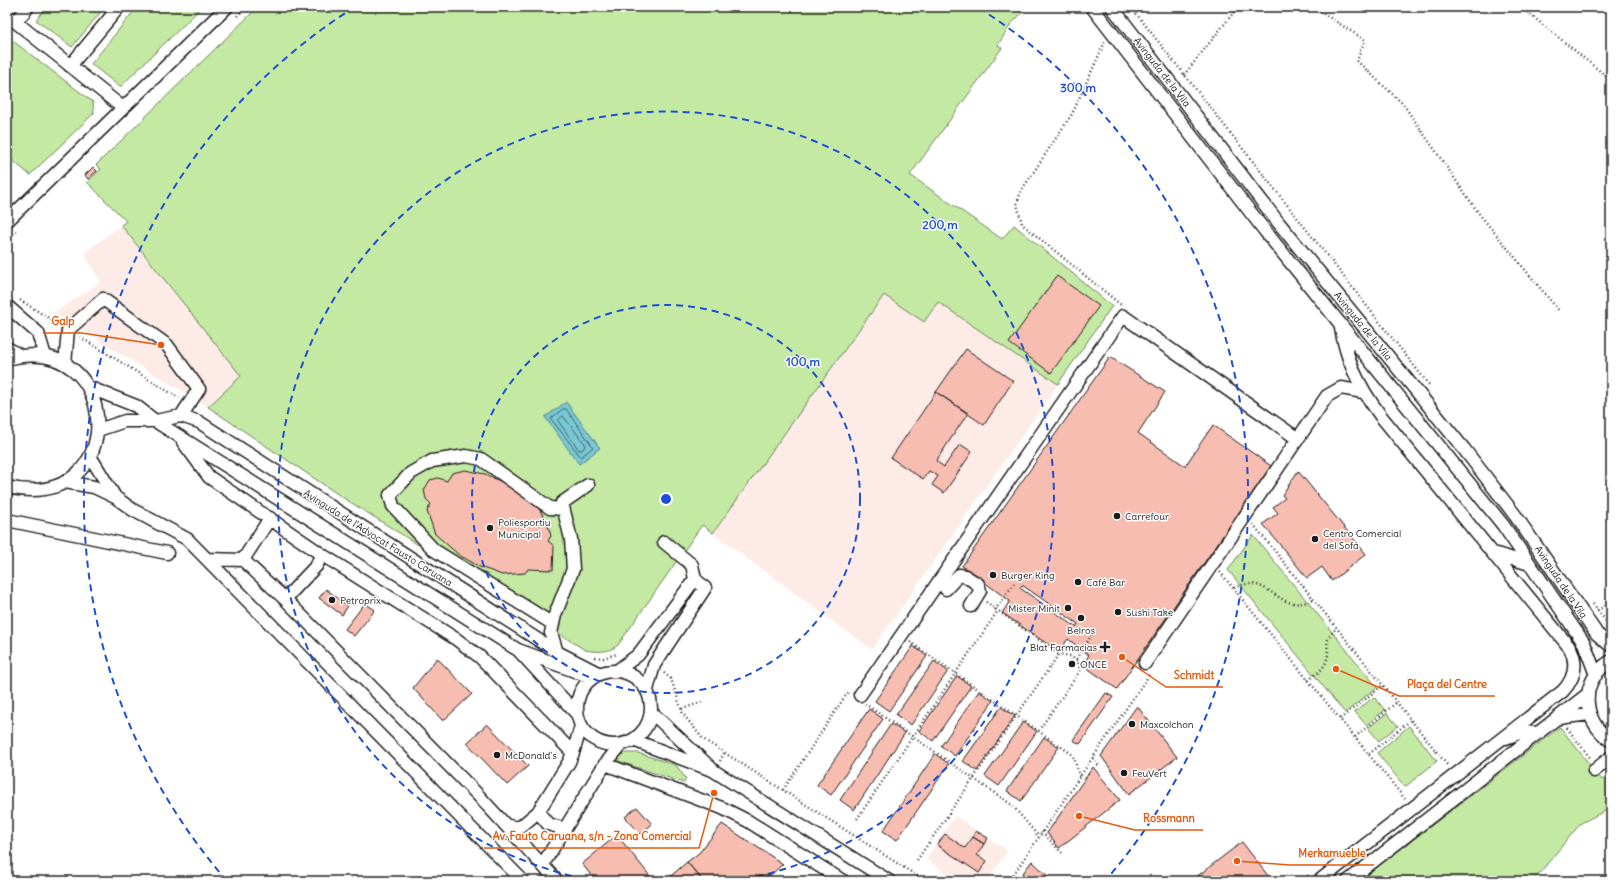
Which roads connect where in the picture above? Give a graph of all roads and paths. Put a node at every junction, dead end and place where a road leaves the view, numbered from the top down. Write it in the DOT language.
graph roads {
  1 [pos="28,7"];
  2 [pos="118,7"];
  3 [pos="227,7"];
  4 [pos="1092,7"];
  5 [pos="1112,7"];
  6 [pos="1131,7"];
  7 [pos="1238,7"];
  8 [pos="1313,7"];
  9 [pos="1521,7"];
  10 [pos="11,19"];
  11 [pos="1110,30"];
  12 [pos="70,66"];
  13 [pos="1184,75"];
  14 [pos="1611,80"];
  15 [pos="1176,89"];
  16 [pos="124,108"];
  17 [pos="7,221"];
  18 [pos="7,306"];
  19 [pos="1560,312"];
  20 [pos="1123,316"];
  21 [pos="1340,323"];
  22 [pos="7,348"];
  23 [pos="19,355"];
  24 [pos="45,356"];
  25 [pos="7,359"];
  26 [pos="65,364"];
  27 [pos="88,387"];
  28 [pos="1434,391"];
  29 [pos="1363,392"];
  30 [pos="181,416"];
  31 [pos="155,421"];
  32 [pos="98,430"];
  33 [pos="179,436"];
  34 [pos="1298,439"];
  35 [pos="90,456"];
  36 [pos="65,482"];
  37 [pos="588,485"];
  38 [pos="7,487"];
  39 [pos="115,497"];
  40 [pos="563,509"];
  41 [pos="270,518"];
  42 [pos="1257,518"];
  43 [pos="7,520"];
  44 [pos="1252,524"];
  45 [pos="1248,530"];
  46 [pos="664,542"];
  47 [pos="167,553"];
  48 [pos="321,554"];
  49 [pos="1493,554"];
  50 [pos="208,559"];
  51 [pos="242,560"];
  52 [pos="1530,564"];
  53 [pos="1224,565"];
  54 [pos="1220,571"];
  55 [pos="1215,578"];
  56 [pos="695,579"];
  57 [pos="1016,581"];
  58 [pos="1234,588"];
  59 [pos="946,589"];
  60 [pos="1611,595"];
  61 [pos="978,596"];
  62 [pos="1588,598"];
  63 [pos="285,599"];
  64 [pos="1313,599"];
  65 [pos="971,606"];
  66 [pos="1598,610"];
  67 [pos="996,611"];
  68 [pos="1337,628"];
  69 [pos="1611,628"];
  70 [pos="552,629"];
  71 [pos="1093,633"];
  72 [pos="901,636"];
  73 [pos="537,639"];
  74 [pos="1611,646"];
  75 [pos="518,650"];
  76 [pos="557,652"];
  77 [pos="1059,654"];
  78 [pos="1076,659"];
  79 [pos="1611,662"];
  80 [pos="1147,669"];
  81 [pos="618,670"];
  82 [pos="956,674"];
  83 [pos="594,675"];
  84 [pos="1596,675"];
  85 [pos="1308,680"];
  86 [pos="1383,685"];
  87 [pos="647,690"];
  88 [pos="1588,694"];
  89 [pos="855,696"];
  90 [pos="702,702"];
  91 [pos="1397,702"];
  92 [pos="682,709"];
  93 [pos="651,712"];
  94 [pos="576,713"];
  95 [pos="1590,714"];
  96 [pos="1559,718"];
  97 [pos="1340,720"];
  98 [pos="1411,720"];
  99 [pos="581,726"];
  100 [pos="1038,730"];
  101 [pos="1539,733"];
  102 [pos="913,737"];
  103 [pos="1355,737"];
  104 [pos="1503,739"];
  105 [pos="633,740"];
  106 [pos="1611,741"];
  107 [pos="621,745"];
  108 [pos="573,753"];
  109 [pos="1369,754"];
  110 [pos="1611,757"];
  111 [pos="1092,758"];
  112 [pos="605,764"];
  113 [pos="1099,766"];
  114 [pos="1449,766"];
  115 [pos="1596,769"];
  116 [pos="714,771"];
  117 [pos="793,775"];
  118 [pos="1080,776"];
  119 [pos="973,778"];
  120 [pos="783,790"];
  121 [pos="1406,800"];
  122 [pos="538,812"];
  123 [pos="857,819"];
  124 [pos="509,826"];
  125 [pos="565,830"];
  126 [pos="1042,832"];
  127 [pos="1039,837"];
  128 [pos="1063,854"];
  129 [pos="917,860"];
  130 [pos="543,864"];
  131 [pos="996,877"];
  132 [pos="523,881"];
  133 [pos="557,881"];
  134 [pos="843,881"];
  135 [pos="889,881"];
  136 [pos="999,881"];
  137 [pos="1008,881"];
  138 [pos="1319,881"];
  139 [pos="1348,881"];
  1 -- 10 [label="street"];
  2 -- 12 [label="street"];
  3 -- 16 [label="street"];
  4 -- 11 [label="street, Avinguda de la Vila"];
  5 -- 15 [label="street, Avinguda de la Vila"];
  6 -- 13 [label="path"];
  7 -- 13 [label="path"];
  8 -- 19 [label="path"];
  9 -- 14 [label="path"];
  10 -- 12 [label="street"];
  11 -- 20 [label="path"];
  11 -- 21 [label="street, Avinguda de la Vila"];
  12 -- 16 [label="street"];
  13 -- 15 [label="path"];
  13 -- 28 [label="path"];
  15 -- 74 [label="street, Avinguda de la Vila"];
  16 -- 17 [label="street"];
  18 -- 24 [label="street"];
  20 -- 34 [label="street"];
  20 -- 72 [label="street"];
  21 -- 29 [label="street, Avinguda de la Vila"];
  21 -- 52 [label="street, Avinguda de la Vila"];
  22 -- 23 [label="street"];
  23 -- 24 [label="street"];
  23 -- 25 [label="street"];
  24 -- 26 [label="street"];
  26 -- 27 [label="street"];
  26 -- 30 [label="street"];
  27 -- 31 [label="street, Avinguda de l'Advocat Fausto Caruana"];
  27 -- 32 [label="street"];
  29 -- 34 [label="street"];
  29 -- 49 [label="street, Avinguda de la Vila"];
  30 -- 31 [label="street"];
  30 -- 73 [label="street, Avinguda de l'Advocat Fausto Caruana"];
  31 -- 32 [label="street"];
  31 -- 33 [label="street, Avinguda de l'Advocat Fausto Caruana"];
  32 -- 35 [label="street"];
  33 -- 41 [label="street"];
  33 -- 75 [label="street, Avinguda de l'Advocat Fausto Caruana"];
  34 -- 80 [label="street"];
  35 -- 36 [label="street"];
  35 -- 39 [label="street"];
  36 -- 38 [label="street"];
  36 -- 39 [label="street"];
  37 -- 40 [label="street"];
  39 -- 50 [label="street"];
  40 -- 70 [label="street"];
  40 -- 70 [label="street"];
  41 -- 48 [label="street"];
  41 -- 51 [label="street"];
  42 -- 44 [label="path"];
  43 -- 47 [label="street"];
  44 -- 45 [label="path"];
  44 -- 64 [label="path"];
  46 -- 56 [label="street"];
  48 -- 63 [label="street"];
  48 -- 108 [label="street"];
  49 -- 52 [label="street"];
  49 -- 104 [label="street, Avinguda de la Vila"];
  50 -- 51 [label="street"];
  50 -- 132 [label="street"];
  51 -- 63 [label="street"];
  52 -- 84 [label="street, Avinguda de la Vila"];
  53 -- 54 [label="path"];
  54 -- 55 [label="path"];
  54 -- 58 [label="path"];
  56 -- 81 [label="street"];
  56 -- 87 [label="street"];
  57 -- 67 [label="path"];
  58 -- 64 [label="path"];
  58 -- 85 [label="path"];
  59 -- 61 [label="street"];
  60 -- 66 [label="path"];
  61 -- 65 [label="street"];
  61 -- 67 [label="path"];
  62 -- 66 [label="path"];
  63 -- 124 [label="street"];
  64 -- 68 [label="path"];
  66 -- 69 [label="path"];
  67 -- 77 [label="path"];
  67 -- 82 [label="path"];
  68 -- 85 [label="path"];
  68 -- 86 [label="path"];
  70 -- 73 [label="street"];
  70 -- 76 [label="street"];
  71 -- 78 [label="path"];
  72 -- 82 [label="path"];
  72 -- 89 [label="street"];
  73 -- 76 [label="street, Avinguda de l'Advocat Fausto Caruana"];
  75 -- 83 [label="street, Avinguda de l'Advocat Fausto Caruana"];
  75 -- 94 [label="street, Avinguda de l'Advocat Fausto Caruana"];
  76 -- 83 [label="street, Avinguda de l'Advocat Fausto Caruana"];
  77 -- 78 [label="path"];
  77 -- 119 [label="path"];
  78 -- 100 [label="path"];
  79 -- 84 [label="street"];
  80 -- 111 [label="path"];
  81 -- 83 [label="street"];
  81 -- 87 [label="street"];
  82 -- 100 [label="path"];
  82 -- 102 [label="path"];
  83 -- 94 [label="street"];
  84 -- 88 [label="street"];
  85 -- 97 [label="path"];
  86 -- 91 [label="path"];
  86 -- 97 [label="path"];
  87 -- 93 [label="street"];
  88 -- 95 [label="street"];
  88 -- 96 [label="street"];
  89 -- 102 [label="path"];
  90 -- 92 [label="path"];
  91 -- 98 [label="path"];
  91 -- 103 [label="path"];
  93 -- 105 [label="street"];
  93 -- 116 [label="street"];
  94 -- 99 [label="street"];
  95 -- 96 [label="street"];
  95 -- 106 [label="street"];
  96 -- 101 [label="street"];
  96 -- 115 [label="path"];
  97 -- 103 [label="path"];
  98 -- 109 [label="path"];
  98 -- 114 [label="path"];
  99 -- 107 [label="street"];
  99 -- 108 [label="street"];
  100 -- 118 [label="path"];
  101 -- 104 [label="street"];
  101 -- 139 [label="street"];
  102 -- 119 [label="path"];
  102 -- 123 [label="path"];
  103 -- 109 [label="path"];
  104 -- 138 [label="street"];
  105 -- 107 [label="street"];
  105 -- 116 [label="street"];
  107 -- 112 [label="street"];
  108 -- 122 [label="street"];
  109 -- 121 [label="path"];
  110 -- 115 [label="street"];
  111 -- 113 [label="path"];
  111 -- 118 [label="path"];
  112 -- 125 [label="street"];
  112 -- 134 [label="street"];
  116 -- 135 [label="street"];
  117 -- 120 [label="path"];
  118 -- 126 [label="path"];
  119 -- 127 [label="path"];
  119 -- 129 [label="path"];
  122 -- 124 [label="street"];
  122 -- 125 [label="street"];
  124 -- 130 [label="street"];
  125 -- 130 [label="street"];
  126 -- 127 [label="path"];
  126 -- 128 [label="path"];
  127 -- 137 [label="path"];
  130 -- 133 [label="street"];
  131 -- 136 [label="path"];
}
